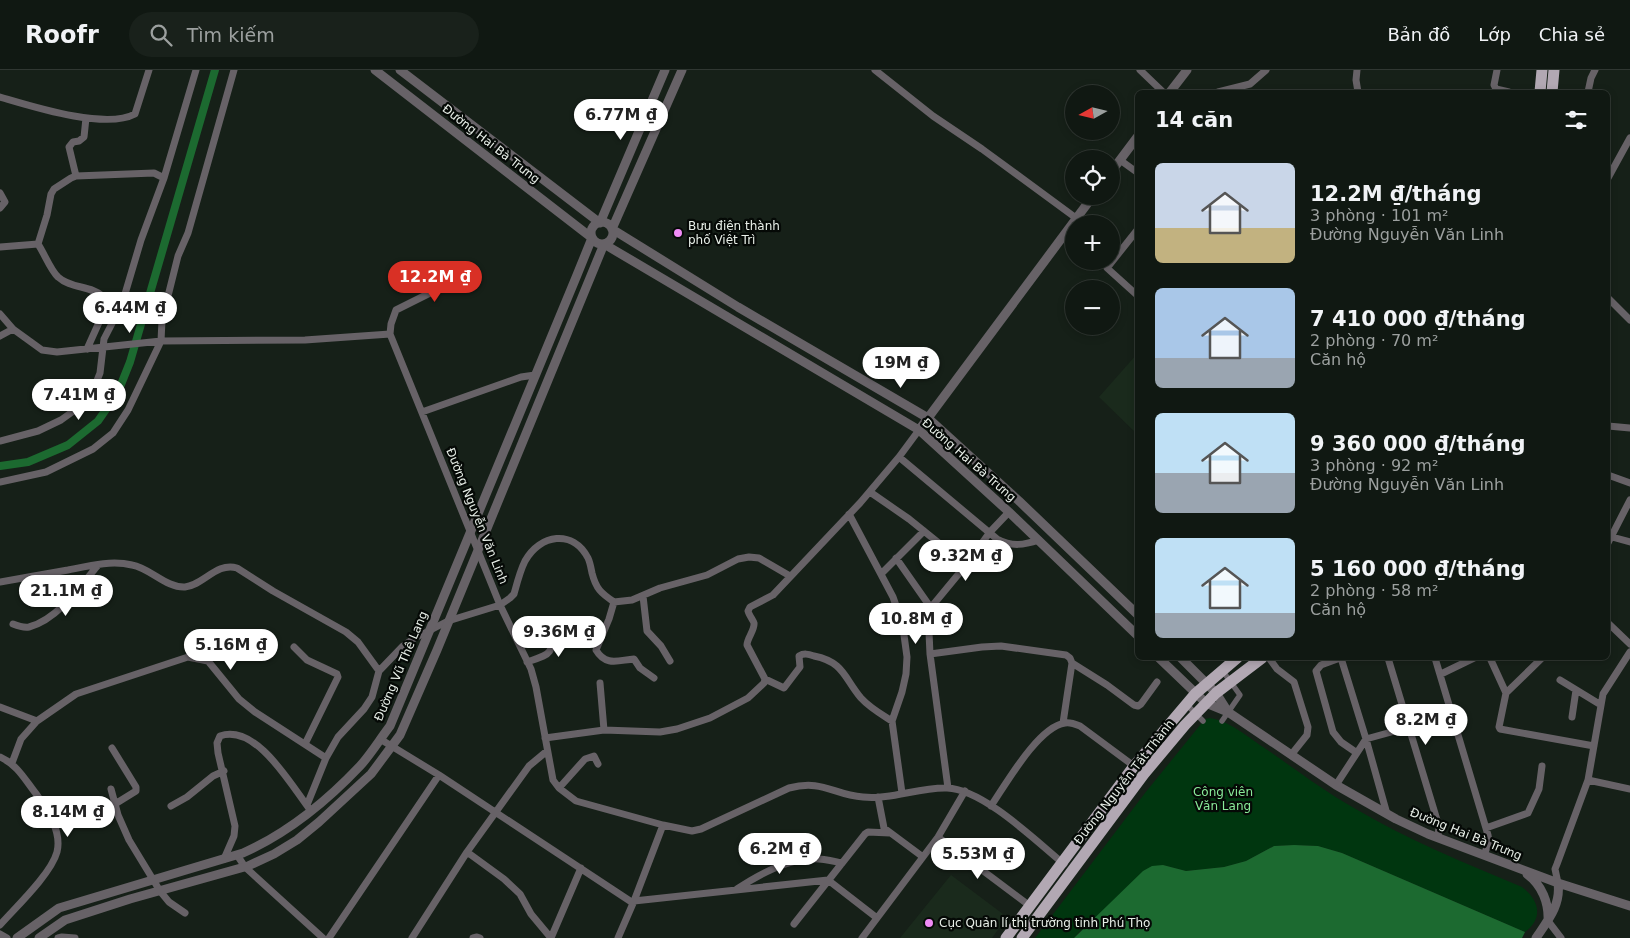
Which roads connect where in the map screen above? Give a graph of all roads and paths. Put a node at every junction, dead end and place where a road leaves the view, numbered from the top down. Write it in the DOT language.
graph roads {
  1 [pos="149,70"];
  2 [pos="196,70"];
  3 [pos="234,70"];
  4 [pos="375,70"];
  5 [pos="400,70"];
  6 [pos="666,70"];
  7 [pos="682,70"];
  8 [pos="875,70"];
  9 [pos="1140,70"];
  10 [pos="1187,70"];
  11 [pos="1266,70"];
  12 [pos="1357,70"];
  13 [pos="1498,70"];
  14 [pos="1542,70"];
  15 [pos="1554,70"];
  16 [pos="1596,70"];
  17 [pos="1161,90"];
  18 [pos="1172,90"];
  19 [pos="1226,90"];
  20 [pos="1358,90"];
  21 [pos="1500,90"];
  22 [pos="1540,90"];
  23 [pos="1552,90"];
  24 [pos="1588,90"];
  25 [pos="0,97"];
  26 [pos="86,118"];
  27 [pos="1630,138"];
  28 [pos="1135,140"];
  29 [pos="1120,160"];
  30 [pos="1610,169"];
  31 [pos="1135,171"];
  32 [pos="76,176"];
  33 [pos="164,178"];
  34 [pos="0,193"];
  35 [pos="1086,205"];
  36 [pos="0,208"];
  37 [pos="1072,215"];
  38 [pos="1078,215"];
  39 [pos="600,223"];
  40 [pos="612,229"];
  41 [pos="1065,233"];
  42 [pos="1135,234"];
  43 [pos="592,238"];
  44 [pos="38,244"];
  45 [pos="604,244"];
  46 [pos="0,247"];
  47 [pos="476,270"];
  48 [pos="1135,293"];
  49 [pos="1610,300"];
  50 [pos="0,314"];
  51 [pos="1630,320"];
  52 [pos="13,330"];
  53 [pos="390,334"];
  54 [pos="0,336"];
  55 [pos="157,342"];
  56 [pos="106,347"];
  57 [pos="87,350"];
  58 [pos="536,375"];
  59 [pos="422,412"];
  60 [pos="928,418"];
  61 [pos="1610,426"];
  62 [pos="1630,428"];
  63 [pos="919,430"];
  64 [pos="0,441"];
  65 [pos="898,457"];
  66 [pos="1610,476"];
  67 [pos="0,482"];
  68 [pos="1630,483"];
  69 [pos="870,492"];
  70 [pos="1630,500"];
  71 [pos="1009,512"];
  72 [pos="849,514"];
  73 [pos="471,530"];
  74 [pos="924,531"];
  75 [pos="990,532"];
  76 [pos="1039,540"];
  77 [pos="1610,540"];
  78 [pos="1630,542"];
  79 [pos="479,548"];
  80 [pos="896,558"];
  81 [pos="98,565"];
  82 [pos="966,565"];
  83 [pos="881,574"];
  84 [pos="790,576"];
  85 [pos="0,582"];
  86 [pos="643,596"];
  87 [pos="614,602"];
  88 [pos="500,605"];
  89 [pos="930,609"];
  90 [pos="1135,612"];
  91 [pos="902,620"];
  92 [pos="448,621"];
  93 [pos="14,624"];
  94 [pos="1610,625"];
  95 [pos="551,629"];
  96 [pos="430,630"];
  97 [pos="1135,633"];
  98 [pos="1630,644"];
  99 [pos="294,647"];
  100 [pos="1630,652"];
  101 [pos="930,654"];
  102 [pos="1162,660"];
  103 [pos="1183,660"];
  104 [pos="1234,660"];
  105 [pos="1259,660"];
  106 [pos="1270,660"];
  107 [pos="1335,660"];
  108 [pos="1341,660"];
  109 [pos="1389,660"];
  110 [pos="1436,660"];
  111 [pos="1470,660"];
  112 [pos="1491,660"];
  113 [pos="1540,660"];
  114 [pos="670,661"];
  115 [pos="527,662"];
  116 [pos="1072,663"];
  117 [pos="1222,670"];
  118 [pos="379,671"];
  119 [pos="1441,674"];
  120 [pos="654,678"];
  121 [pos="765,679"];
  122 [pos="1560,680"];
  123 [pos="1156,682"];
  124 [pos="1230,682"];
  125 [pos="600,683"];
  126 [pos="1206,683"];
  127 [pos="1576,690"];
  128 [pos="1216,693"];
  129 [pos="1506,693"];
  130 [pos="1195,694"];
  131 [pos="1206,703"];
  132 [pos="1186,704"];
  133 [pos="1601,705"];
  134 [pos="0,707"];
  135 [pos="1228,712"];
  136 [pos="1453,715"];
  137 [pos="1572,717"];
  138 [pos="1199,718"];
  139 [pos="37,721"];
  140 [pos="892,721"];
  141 [pos="1222,721"];
  142 [pos="1063,723"];
  143 [pos="1409,726"];
  144 [pos="604,730"];
  145 [pos="545,738"];
  146 [pos="380,739"];
  147 [pos="1366,739"];
  148 [pos="305,744"];
  149 [pos="1594,746"];
  150 [pos="392,747"];
  151 [pos="112,748"];
  152 [pos="548,751"];
  153 [pos="1357,753"];
  154 [pos="1291,755"];
  155 [pos="0,757"];
  156 [pos="326,758"];
  157 [pos="12,763"];
  158 [pos="598,764"];
  159 [pos="1134,766"];
  160 [pos="1542,766"];
  161 [pos="224,771"];
  162 [pos="439,775"];
  163 [pos="1588,780"];
  164 [pos="1336,785"];
  165 [pos="559,788"];
  166 [pos="948,788"];
  167 [pos="1630,789"];
  168 [pos="112,790"];
  169 [pos="965,791"];
  170 [pos="902,793"];
  171 [pos="878,797"];
  172 [pos="115,804"];
  173 [pos="171,806"];
  174 [pos="991,806"];
  175 [pos="309,808"];
  176 [pos="496,812"];
  177 [pos="1387,814"];
  178 [pos="663,825"];
  179 [pos="1486,828"];
  180 [pos="890,833"];
  181 [pos="938,837"];
  182 [pos="1438,838"];
  183 [pos="467,852"];
  184 [pos="237,855"];
  185 [pos="1484,855"];
  186 [pos="923,857"];
  187 [pos="224,859"];
  188 [pos="1062,862"];
  189 [pos="842,863"];
  190 [pos="245,867"];
  191 [pos="1516,867"];
  192 [pos="581,868"];
  193 [pos="1073,870"];
  194 [pos="154,879"];
  195 [pos="828,880"];
  196 [pos="1558,883"];
  197 [pos="735,890"];
  198 [pos="160,891"];
  199 [pos="91,898"];
  200 [pos="634,902"];
  201 [pos="1030,906"];
  202 [pos="1630,906"];
  203 [pos="94,911"];
  204 [pos="185,913"];
  205 [pos="877,918"];
  206 [pos="1548,921"];
  207 [pos="794,924"];
  208 [pos="0,926"];
  209 [pos="0,934"];
  210 [pos="7,938"];
  211 [pos="17,938"];
  212 [pos="39,938"];
  213 [pos="58,938"];
  214 [pos="75,938"];
  215 [pos="323,938"];
  216 [pos="329,938"];
  217 [pos="412,938"];
  218 [pos="474,938"];
  219 [pos="480,938"];
  220 [pos="551,938"];
  221 [pos="618,938"];
  222 [pos="862,938"];
  223 [pos="1006,938"];
  224 [pos="1022,938"];
  225 [pos="1536,938"];
  226 [pos="1561,938"];
  1 -- 26 [label="street"];
  2 -- 33 [label="street"];
  3 -- 55 [label="street"];
  4 -- 43 [label="street, Đường Hai Bà Trưng"];
  5 -- 39 [label="street, Đường Hai Bà Trưng"];
  6 -- 39 [label="street"];
  7 -- 40 [label="street"];
  8 -- 37 [label="street"];
  9 -- 17 [label="street"];
  10 -- 18 [label="street"];
  11 -- 19 [label="street"];
  12 -- 20 [label="street"];
  13 -- 21 [label="street"];
  14 -- 22 [label="main road"];
  15 -- 23 [label="main road"];
  16 -- 24 [label="street"];
  25 -- 26 [label="street"];
  26 -- 32 [label="street"];
  27 -- 30 [label="street"];
  28 -- 29 [label="street"];
  29 -- 31 [label="street"];
  32 -- 33 [label="street"];
  32 -- 44 [label="street"];
  33 -- 56 [label="street"];
  34 -- 36 [label="street"];
  35 -- 38 [label="street"];
  39 -- 40 [label="street"];
  39 -- 43 [label="street"];
  40 -- 45 [label="street"];
  40 -- 60 [label="street, Đường Hai Bà Trưng"];
  41 -- 60 [label="street"];
  42 -- 48 [label="street"];
  43 -- 45 [label="street"];
  43 -- 58 [label="street, Đường Vũ Thê Lang"];
  44 -- 46 [label="street"];
  44 -- 57 [label="street"];
  45 -- 63 [label="street, Đường Hai Bà Trưng"];
  45 -- 79 [label="street, Đường Vũ Thê Lang"];
  47 -- 53 [label="street"];
  49 -- 51 [label="street"];
  50 -- 52 [label="street"];
  52 -- 54 [label="street"];
  52 -- 57 [label="street"];
  53 -- 55 [label="street"];
  53 -- 59 [label="street, Đường Nguyễn Văn Linh"];
  55 -- 56 [label="street"];
  55 -- 67 [label="street"];
  56 -- 57 [label="street"];
  56 -- 64 [label="street"];
  58 -- 59 [label="street"];
  58 -- 73 [label="street, Đường Vũ Thê Lang"];
  59 -- 73 [label="street, Đường Nguyễn Văn Linh"];
  60 -- 63 [label="street"];
  60 -- 90 [label="street, Đường Hai Bà Trưng"];
  61 -- 62 [label="street"];
  63 -- 65 [label="street"];
  63 -- 71 [label="street, Đường Hai Bà Trưng"];
  65 -- 69 [label="street"];
  65 -- 75 [label="street"];
  66 -- 68 [label="street"];
  69 -- 72 [label="street"];
  69 -- 74 [label="street"];
  70 -- 77 [label="street"];
  71 -- 75 [label="street"];
  71 -- 76 [label="street, Đường Hai Bà Trưng"];
  72 -- 83 [label="street"];
  72 -- 84 [label="street"];
  73 -- 79 [label="street, Đường Nguyễn Văn Linh"];
  73 -- 96 [label="street, Đường Vũ Thê Lang"];
  74 -- 80 [label="street"];
  74 -- 82 [label="street"];
  75 -- 76 [label="street"];
  75 -- 82 [label="street"];
  76 -- 97 [label="street, Đường Hai Bà Trưng"];
  77 -- 78 [label="street"];
  79 -- 88 [label="street, Đường Nguyễn Văn Linh"];
  79 -- 92 [label="street, Đường Vũ Thê Lang"];
  80 -- 83 [label="street"];
  80 -- 89 [label="street"];
  81 -- 85 [label="street"];
  81 -- 93 [label="street"];
  81 -- 118 [label="street"];
  82 -- 89 [label="street"];
  83 -- 91 [label="street"];
  84 -- 86 [label="street"];
  84 -- 121 [label="street"];
  86 -- 87 [label="street"];
  86 -- 114 [label="street"];
  87 -- 88 [label="street"];
  87 -- 120 [label="street"];
  88 -- 92 [label="street"];
  88 -- 115 [label="street, Đường Nguyễn Văn Linh"];
  89 -- 91 [label="street"];
  89 -- 101 [label="street"];
  91 -- 140 [label="street"];
  92 -- 96 [label="street"];
  92 -- 150 [label="street, Đường Vũ Thê Lang"];
  94 -- 98 [label="street"];
  95 -- 115 [label="street"];
  96 -- 118 [label="street"];
  96 -- 146 [label="street, Đường Vũ Thê Lang"];
  99 -- 148 [label="street"];
  100 -- 133 [label="street"];
  101 -- 116 [label="street"];
  101 -- 166 [label="street"];
  102 -- 130 [label="street, Đường Hai Bà Trưng"];
  103 -- 126 [label="street, Đường Hai Bà Trưng"];
  104 -- 117 [label="main road, Đường Nguyễn Tất Thành"];
  105 -- 124 [label="main road, Đường Nguyễn Tất Thành"];
  106 -- 154 [label="street"];
  107 -- 153 [label="street"];
  108 -- 147 [label="street"];
  109 -- 143 [label="street"];
  110 -- 119 [label="street"];
  111 -- 119 [label="street"];
  112 -- 129 [label="street"];
  113 -- 129 [label="street"];
  115 -- 145 [label="street, Đường Nguyễn Văn Linh"];
  116 -- 123 [label="street"];
  116 -- 142 [label="street"];
  117 -- 124 [label="street"];
  117 -- 126 [label="main road, Đường Nguyễn Tất Thành"];
  118 -- 156 [label="street"];
  119 -- 136 [label="street"];
  121 -- 140 [label="street"];
  121 -- 144 [label="street"];
  122 -- 127 [label="street"];
  124 -- 128 [label="main road, Đường Nguyễn Tất Thành"];
  124 -- 135 [label="street"];
  125 -- 144 [label="street"];
  126 -- 128 [label="street, Đường Hai Bà Trưng"];
  126 -- 130 [label="main road, Đường Nguyễn Tất Thành"];
  127 -- 133 [label="street"];
  127 -- 137 [label="street"];
  128 -- 131 [label="main road, Đường Nguyễn Tất Thành"];
  128 -- 135 [label="street, Đường Hai Bà Trưng"];
  129 -- 149 [label="street"];
  130 -- 131 [label="street, Đường Hai Bà Trưng"];
  130 -- 132 [label="main road, Đường Nguyễn Tất Thành"];
  131 -- 135 [label="street, Đường Hai Bà Trưng"];
  131 -- 138 [label="main road, Đường Nguyễn Tất Thành"];
  132 -- 138 [label="street"];
  132 -- 159 [label="main road, Đường Nguyễn Tất Thành"];
  133 -- 149 [label="street"];
  134 -- 139 [label="street"];
  135 -- 141 [label="street"];
  135 -- 154 [label="street, Đường Hai Bà Trưng"];
  136 -- 143 [label="street"];
  136 -- 179 [label="street"];
  138 -- 193 [label="main road, Đường Nguyễn Tất Thành"];
  139 -- 148 [label="street"];
  139 -- 157 [label="street"];
  140 -- 170 [label="street"];
  142 -- 159 [label="street"];
  142 -- 174 [label="street"];
  143 -- 147 [label="street"];
  143 -- 182 [label="street"];
  144 -- 145 [label="street"];
  145 -- 152 [label="street, Đường Nguyễn Văn Linh"];
  146 -- 150 [label="street"];
  146 -- 175 [label="street, Đường Vũ Thê Lang"];
  147 -- 153 [label="street"];
  147 -- 177 [label="street"];
  148 -- 156 [label="street"];
  149 -- 163 [label="street"];
  150 -- 162 [label="street"];
  150 -- 190 [label="street, Đường Vũ Thê Lang"];
  151 -- 172 [label="street"];
  152 -- 165 [label="street, Đường Nguyễn Văn Linh"];
  152 -- 176 [label="street"];
  153 -- 164 [label="street"];
  154 -- 164 [label="street, Đường Hai Bà Trưng"];
  155 -- 157 [label="street"];
  156 -- 175 [label="street"];
  157 -- 208 [label="street"];
  158 -- 165 [label="street"];
  159 -- 188 [label="main road, Đường Nguyễn Tất Thành"];
  160 -- 179 [label="street"];
  161 -- 173 [label="street"];
  161 -- 175 [label="street"];
  161 -- 187 [label="street"];
  162 -- 176 [label="street"];
  162 -- 216 [label="street"];
  163 -- 167 [label="street"];
  163 -- 196 [label="street"];
  164 -- 177 [label="street, Đường Hai Bà Trưng"];
  165 -- 178 [label="street"];
  166 -- 169 [label="street"];
  166 -- 170 [label="street"];
  168 -- 172 [label="street"];
  169 -- 174 [label="street"];
  169 -- 181 [label="street"];
  170 -- 171 [label="street"];
  171 -- 178 [label="street"];
  171 -- 180 [label="street"];
  172 -- 194 [label="street"];
  174 -- 188 [label="street"];
  175 -- 184 [label="street, Đường Vũ Thê Lang"];
  176 -- 183 [label="street"];
  176 -- 192 [label="street"];
  177 -- 182 [label="street, Đường Hai Bà Trưng"];
  178 -- 200 [label="street"];
  179 -- 185 [label="street"];
  180 -- 186 [label="street"];
  180 -- 189 [label="street"];
  181 -- 186 [label="street"];
  181 -- 201 [label="street"];
  182 -- 185 [label="street, Đường Hai Bà Trưng"];
  183 -- 217 [label="street"];
  183 -- 220 [label="street"];
  184 -- 187 [label="street, Đường Vũ Thê Lang"];
  184 -- 190 [label="street"];
  185 -- 191 [label="street, Đường Hai Bà Trưng"];
  186 -- 205 [label="street"];
  187 -- 194 [label="street, Đường Vũ Thê Lang"];
  188 -- 193 [label="street"];
  188 -- 201 [label="main road, Đường Nguyễn Tất Thành"];
  189 -- 195 [label="street"];
  189 -- 197 [label="street"];
  190 -- 198 [label="street, Đường Vũ Thê Lang"];
  190 -- 215 [label="street"];
  191 -- 196 [label="street, Đường Hai Bà Trưng"];
  191 -- 206 [label="street"];
  192 -- 200 [label="street"];
  192 -- 220 [label="street"];
  193 -- 224 [label="main road, Đường Nguyễn Tất Thành"];
  194 -- 198 [label="street"];
  194 -- 199 [label="street, Đường Vũ Thê Lang"];
  195 -- 197 [label="street"];
  195 -- 205 [label="street"];
  195 -- 207 [label="street"];
  196 -- 202 [label="street, Đường Hai Bà Trưng"];
  196 -- 206 [label="street"];
  197 -- 200 [label="street"];
  198 -- 203 [label="street, Đường Vũ Thê Lang"];
  198 -- 204 [label="street"];
  199 -- 203 [label="street"];
  199 -- 211 [label="street, Đường Vũ Thê Lang"];
  200 -- 221 [label="street"];
  201 -- 223 [label="main road, Đường Nguyễn Tất Thành"];
  203 -- 212 [label="street, Đường Vũ Thê Lang"];
  205 -- 222 [label="street"];
  206 -- 225 [label="street"];
  206 -- 226 [label="street"];
  209 -- 210 [label="street"];
  213 -- 214 [label="street"];
  218 -- 219 [label="street"];
}
